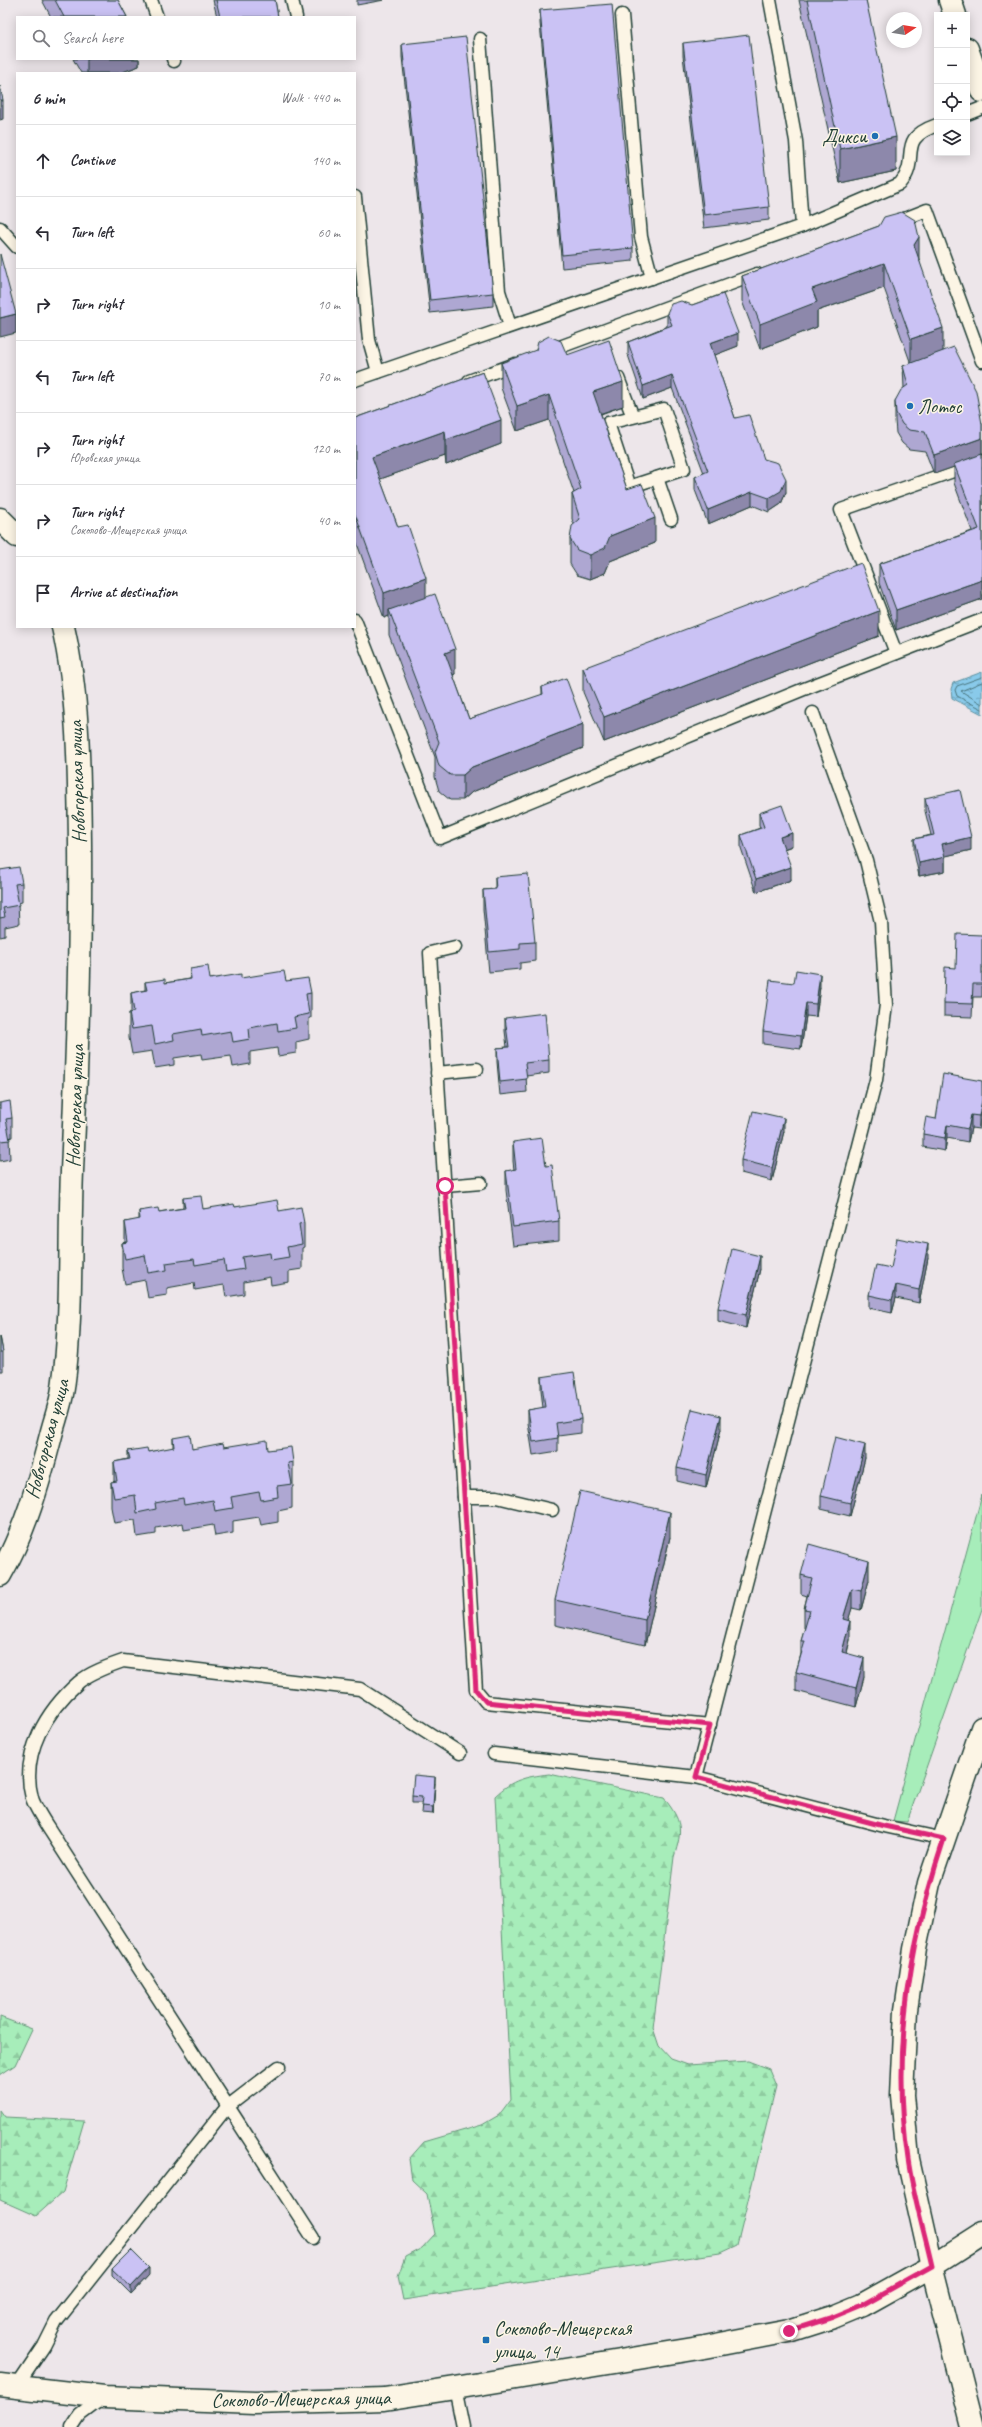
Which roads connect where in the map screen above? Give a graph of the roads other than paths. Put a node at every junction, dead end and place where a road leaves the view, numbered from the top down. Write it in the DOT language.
graph roads {
  1 [pos="151,0"];
  2 [pos="292,0"];
  3 [pos="770,0"];
  4 [pos="950,0"];
  5 [pos="954,12"];
  6 [pos="622,15"];
  7 [pos="157,16"];
  8 [pos="296,16"];
  9 [pos="480,39"];
  10 [pos="970,57"];
  11 [pos="982,91"];
  12 [pos="982,108"];
  13 [pos="970,113"];
  14 [pos="934,126"];
  15 [pos="356,207"];
  16 [pos="802,226"];
  17 [pos="883,227"];
  18 [pos="0,228"];
  19 [pos="16,246"];
  20 [pos="771,268"];
  21 [pos="652,278"];
  22 [pos="510,326"];
  23 [pos="600,332"];
  24 [pos="606,346"];
  25 [pos="541,354"];
  26 [pos="526,360"];
  27 [pos="982,360"];
  28 [pos="614,368"];
  29 [pos="378,372"];
  30 [pos="356,380"];
  31 [pos="459,384"];
  32 [pos="633,417"];
  33 [pos="982,461"];
  34 [pos="656,478"];
  35 [pos="0,519"];
  36 [pos="671,519"];
  37 [pos="16,535"];
  38 [pos="982,620"];
  39 [pos="356,623"];
  40 [pos="63,628"];
  41 [pos="896,653"];
  42 [pos="814,713"];
  43 [pos="455,947"];
  44 [pos="477,1069"];
  45 [pos="437,1073"];
  46 [pos="481,1183"];
  47 [pos="445,1186"];
  48 [pos="464,1497"];
  49 [pos="552,1510"];
  50 [pos="0,1575"];
  51 [pos="710,1725"];
  52 [pos="982,1728"];
  53 [pos="460,1753"];
  54 [pos="494,1754"];
  55 [pos="696,1777"];
  56 [pos="944,1839"];
  57 [pos="279,2067"];
  58 [pos="227,2107"];
  59 [pos="982,2234"];
  60 [pos="313,2238"];
  61 [pos="932,2266"];
  62 [pos="8,2386"];
  63 [pos="455,2388"];
  64 [pos="104,2397"];
  65 [pos="72,2427"];
  66 [pos="463,2427"];
  67 [pos="974,2427"];
  1 -- 7 [label="lane"];
  2 -- 8 [label="lane"];
  3 -- 16 [label="lane"];
  4 -- 5 [label="street"];
  6 -- 21 [label="lane"];
  9 -- 22 [label="lane"];
  10 -- 11 [label="street"];
  12 -- 13 [label="lane"];
  14 -- 16 [label="lane"];
  15 -- 29 [label="lane"];
  16 -- 21 [label="lane"];
  17 -- 27 [label="lane"];
  18 -- 19 [label="lane"];
  20 -- 23 [label="lane"];
  21 -- 22 [label="lane"];
  22 -- 29 [label="lane"];
  23 -- 24 [label="lane"];
  23 -- 25 [label="lane"];
  26 -- 31 [label="lane"];
  28 -- 32 [label="lane"];
  29 -- 30 [label="lane"];
  32 -- 34 [label="lane"];
  32 -- 34 [label="lane"];
  33 -- 41 [label="lane"];
  34 -- 36 [label="lane"];
  35 -- 37 [label="street"];
  38 -- 41 [label="lane"];
  39 -- 41 [label="lane"];
  40 -- 50 [label="street, Новогорская улица"];
  42 -- 51 [label="lane"];
  43 -- 45 [label="lane"];
  44 -- 45 [label="lane"];
  45 -- 47 [label="lane"];
  46 -- 47 [label="lane"];
  47 -- 48 [label="lane"];
  48 -- 49 [label="lane"];
  48 -- 51 [label="lane"];
  51 -- 55 [label="lane"];
  52 -- 56 [label="street"];
  53 -- 58 [label="lane"];
  54 -- 55 [label="lane"];
  55 -- 56 [label="lane"];
  56 -- 61 [label="street"];
  57 -- 58 [label="lane"];
  58 -- 60 [label="lane"];
  58 -- 62 [label="lane"];
  59 -- 61 [label="street, Соколово-Мещерская улица"];
  61 -- 63 [label="street, Соколово-Мещерская улица"];
  61 -- 67 [label="street"];
  62 -- 64 [label="street, Соколово-Мещерская улица"];
  63 -- 64 [label="street, Соколово-Мещерская улица"];
  63 -- 66 [label="lane"];
  64 -- 65 [label="lane"];
}
